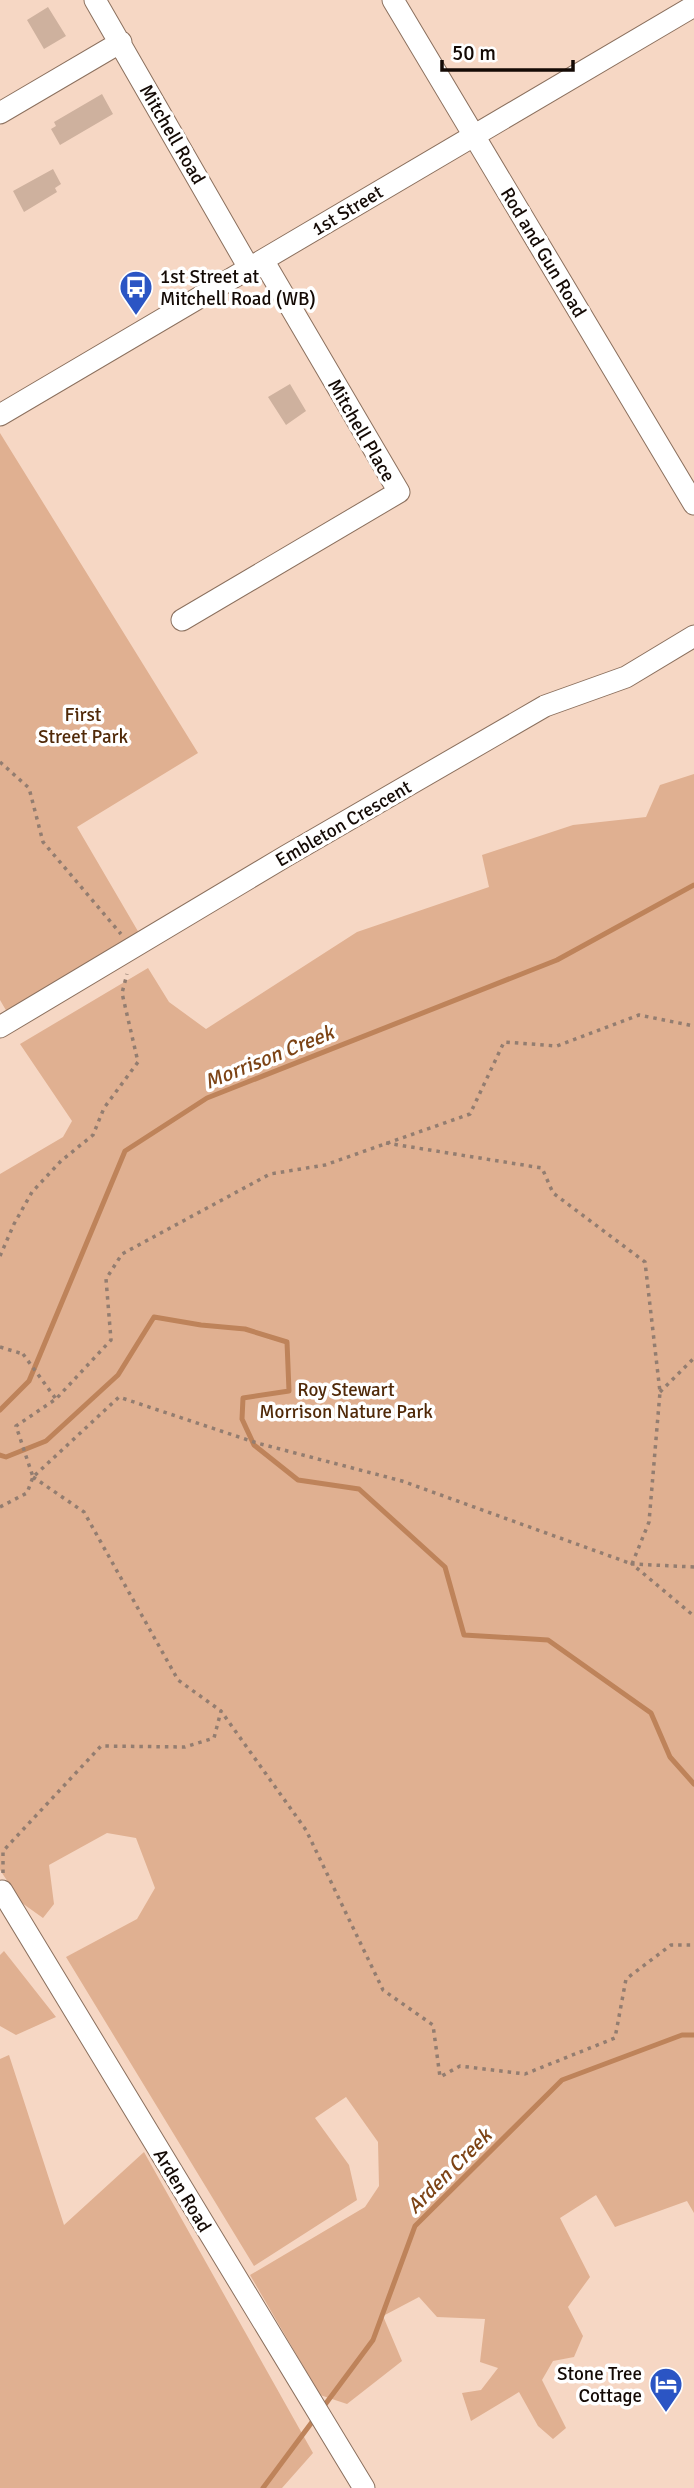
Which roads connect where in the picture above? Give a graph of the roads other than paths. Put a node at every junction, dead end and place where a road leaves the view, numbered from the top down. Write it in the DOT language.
graph roads {
  1 [pos="95,0"];
  2 [pos="393,0"];
  3 [pos="694,6"];
  4 [pos="121,42"];
  5 [pos="0,113"];
  6 [pos="474,136"];
  7 [pos="256,264"];
  8 [pos="0,415"];
  9 [pos="694,504"];
  10 [pos="182,620"];
  11 [pos="694,636"];
  12 [pos="0,1027"];
  13 [pos="2,1891"];
  14 [pos="364,2488"];
  1 -- 4 [label="street, Mitchell Road"];
  2 -- 6 [label="street, Rod and Gun Road"];
  3 -- 6 [label="street, 1st Street"];
  4 -- 5 [label="street"];
  4 -- 7 [label="street, Mitchell Road"];
  6 -- 7 [label="street, 1st Street"];
  6 -- 9 [label="street, Rod and Gun Road"];
  7 -- 8 [label="street, 1st Street"];
  7 -- 10 [label="street, Mitchell Place"];
  11 -- 12 [label="street, Embleton Crescent"];
  13 -- 14 [label="street, Arden Road"];
}
